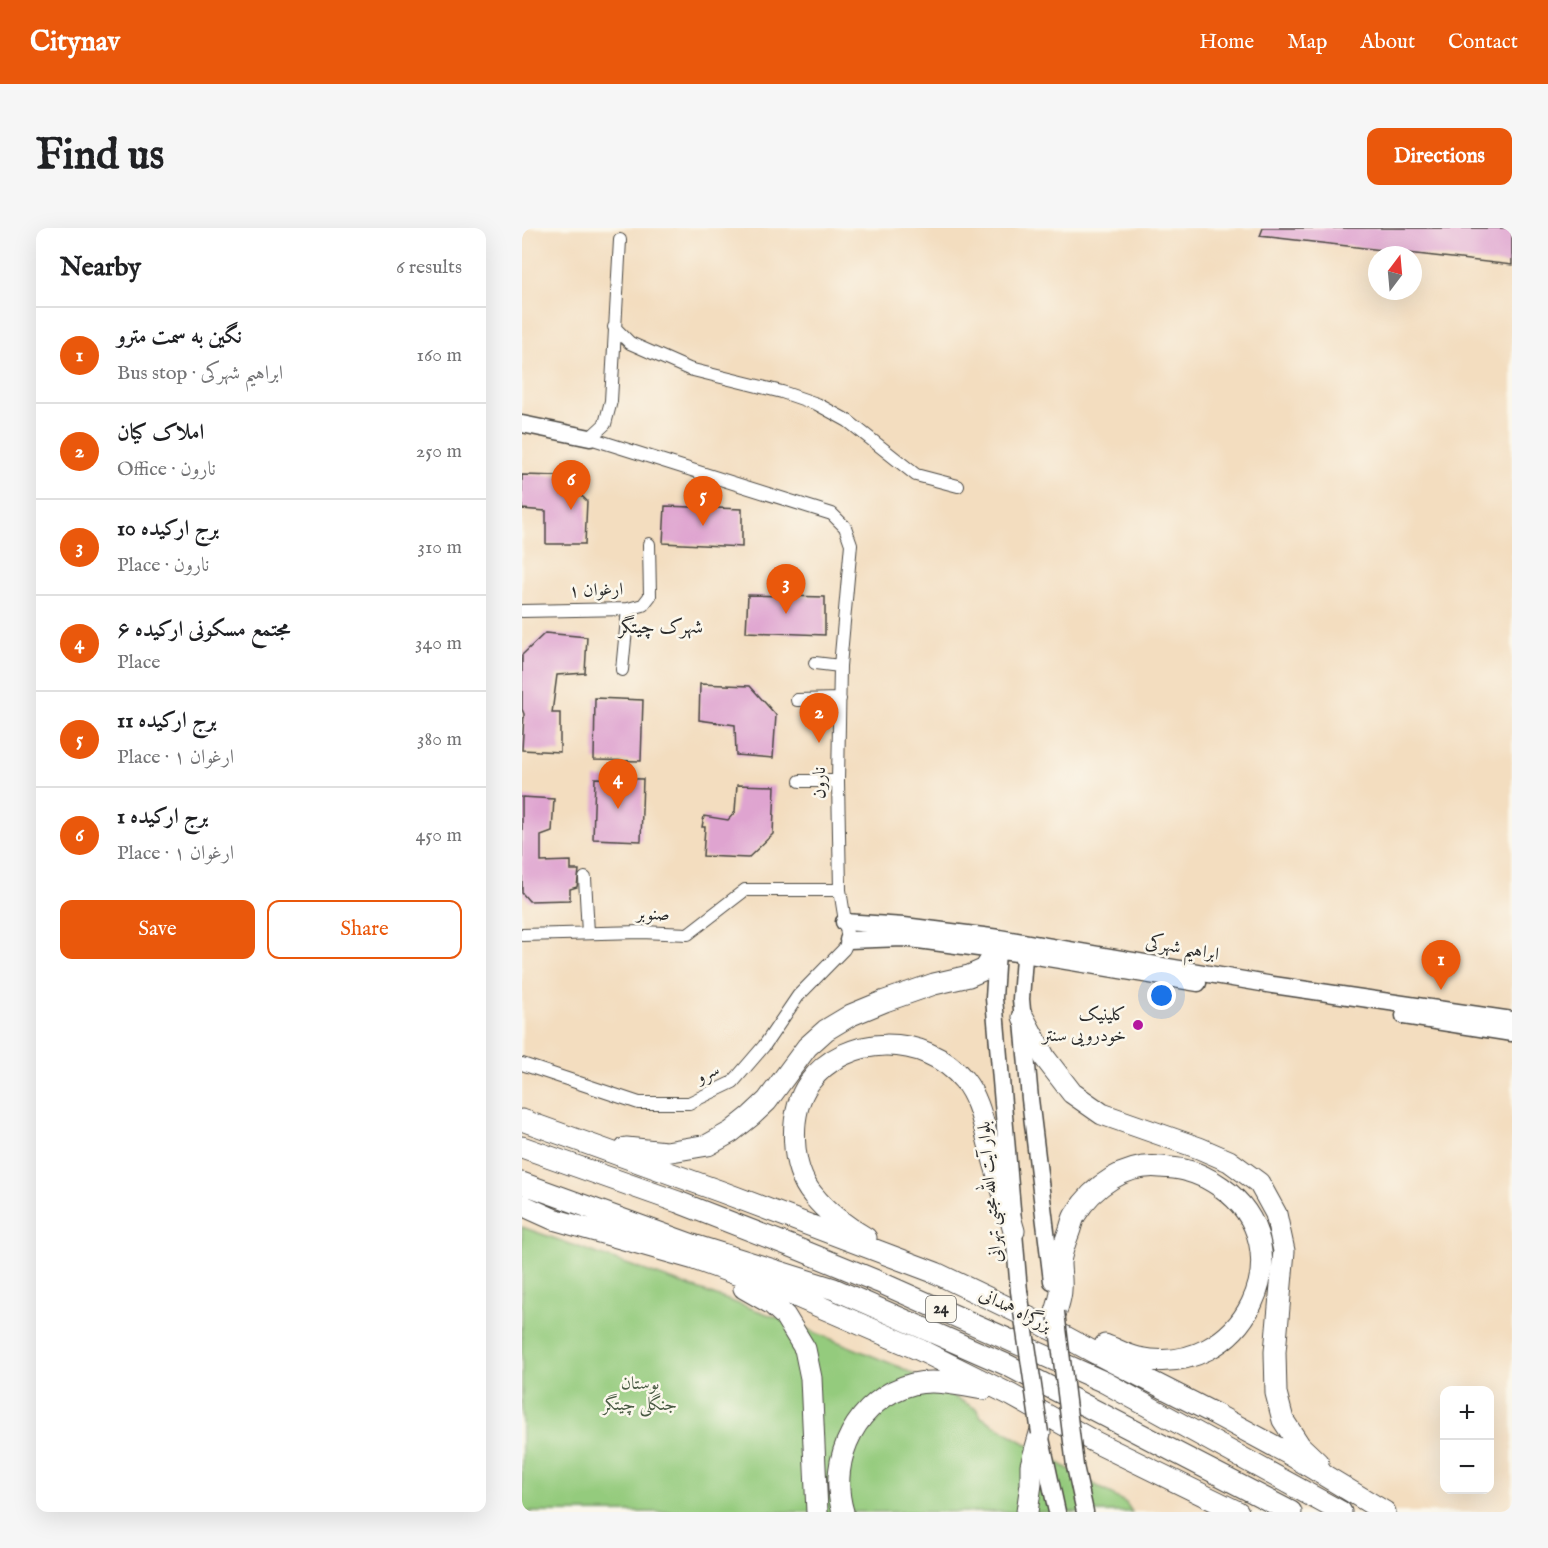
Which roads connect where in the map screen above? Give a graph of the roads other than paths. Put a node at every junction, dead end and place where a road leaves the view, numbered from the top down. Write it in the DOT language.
graph roads {
  1 [pos="620,240"];
  2 [pos="614,327"];
  3 [pos="522,424"];
  4 [pos="590,438"];
  5 [pos="958,486"];
  6 [pos="649,544"];
  7 [pos="628,609"];
  8 [pos="522,611"];
  9 [pos="815,663"];
  10 [pos="840,666"];
  11 [pos="622,670"];
  12 [pos="840,699"];
  13 [pos="797,700"];
  14 [pos="800,781"];
  15 [pos="838,782"];
  16 [pos="585,878"];
  17 [pos="840,890"];
  18 [pos="844,922"];
  19 [pos="588,933"];
  20 [pos="522,935"];
  21 [pos="848,939"];
  22 [pos="998,944"];
  23 [pos="1024,948"];
  24 [pos="995,975"];
  25 [pos="1022,979"];
  26 [pos="1023,1017"];
  27 [pos="1512,1020"];
  28 [pos="1512,1033"];
  29 [pos="522,1064"];
  30 [pos="522,1120"];
  31 [pos="560,1133"];
  32 [pos="522,1147"];
  33 [pos="522,1183"];
  34 [pos="522,1205"];
  35 [pos="1014,1231"];
  36 [pos="694,1259"];
  37 [pos="936,1273"];
  38 [pos="1047,1317"];
  39 [pos="1011,1395"];
  40 [pos="1040,1433"];
  41 [pos="1349,1492"];
  42 [pos="1212,1499"];
  43 [pos="817,1512"];
  44 [pos="843,1512"];
  45 [pos="1028,1512"];
  46 [pos="1057,1512"];
  47 [pos="1085,1512"];
  48 [pos="1231,1512"];
  49 [pos="1238,1512"];
  50 [pos="1291,1512"];
  51 [pos="1341,1512"];
  52 [pos="1385,1512"];
  1 -- 2 [label="street"];
  2 -- 4 [label="street"];
  2 -- 5 [label="street"];
  3 -- 4 [label="main road"];
  4 -- 10 [label="street, نارون"];
  6 -- 7 [label="street, ارغوان ۱"];
  7 -- 8 [label="street, ارغوان ۱"];
  7 -- 11 [label="street"];
  9 -- 10 [label="street"];
  10 -- 12 [label="street, نارون"];
  12 -- 13 [label="street"];
  12 -- 15 [label="street, نارون"];
  14 -- 15 [label="street"];
  15 -- 17 [label="street, نارون"];
  16 -- 19 [label="street"];
  17 -- 18 [label="street, نارون"];
  17 -- 19 [label="street, صنوبر"];
  18 -- 21 [label="street, نارون"];
  18 -- 22 [label="main road, ابراهیم شهرکی"];
  19 -- 20 [label="street, صنوبر"];
  21 -- 22 [label="main road, ابراهیم شهرکی"];
  21 -- 29 [label="street, سرو"];
  22 -- 23 [label="main road, ابراهیم شهرکی"];
  22 -- 24 [label="main road, بلوار آیت الله مجتبی تهرانی"];
  22 -- 31 [label="highway"];
  23 -- 25 [label="main road"];
  23 -- 27 [label="main road, ابراهیم شهرکی"];
  23 -- 28 [label="main road, ابراهیم شهرکی"];
  24 -- 25 [label="main road"];
  24 -- 35 [label="main road, بلوار آیت الله مجتبی تهرانی"];
  25 -- 26 [label="main road"];
  26 -- 38 [label="main road"];
  26 -- 41 [label="highway"];
  30 -- 31 [label="highway, بزرگراه همدانی"];
  31 -- 37 [label="highway, بزرگراه همدانی"];
  32 -- 51 [label="highway, بزرگراه همدانی / 24"];
  33 -- 50 [label="highway, 24"];
  34 -- 36 [label="highway"];
  35 -- 37 [label="highway"];
  35 -- 40 [label="main road, بلوار آیت الله مجتبی تهرانی, bridge"];
  36 -- 39 [label="highway"];
  36 -- 43 [label="highway"];
  37 -- 38 [label="highway, بزرگراه همدانی"];
  38 -- 38 [label="highway"];
  38 -- 41 [label="highway, بزرگراه همدانی"];
  38 -- 47 [label="main road, bridge"];
  39 -- 42 [label="highway"];
  39 -- 44 [label="highway"];
  40 -- 45 [label="highway"];
  40 -- 46 [label="main road, بلوار آیت الله مجتبی تهرانی"];
  41 -- 52 [label="highway, بزرگراه همدانی"];
  42 -- 48 [label="highway"];
  42 -- 49 [label="highway"];
}
